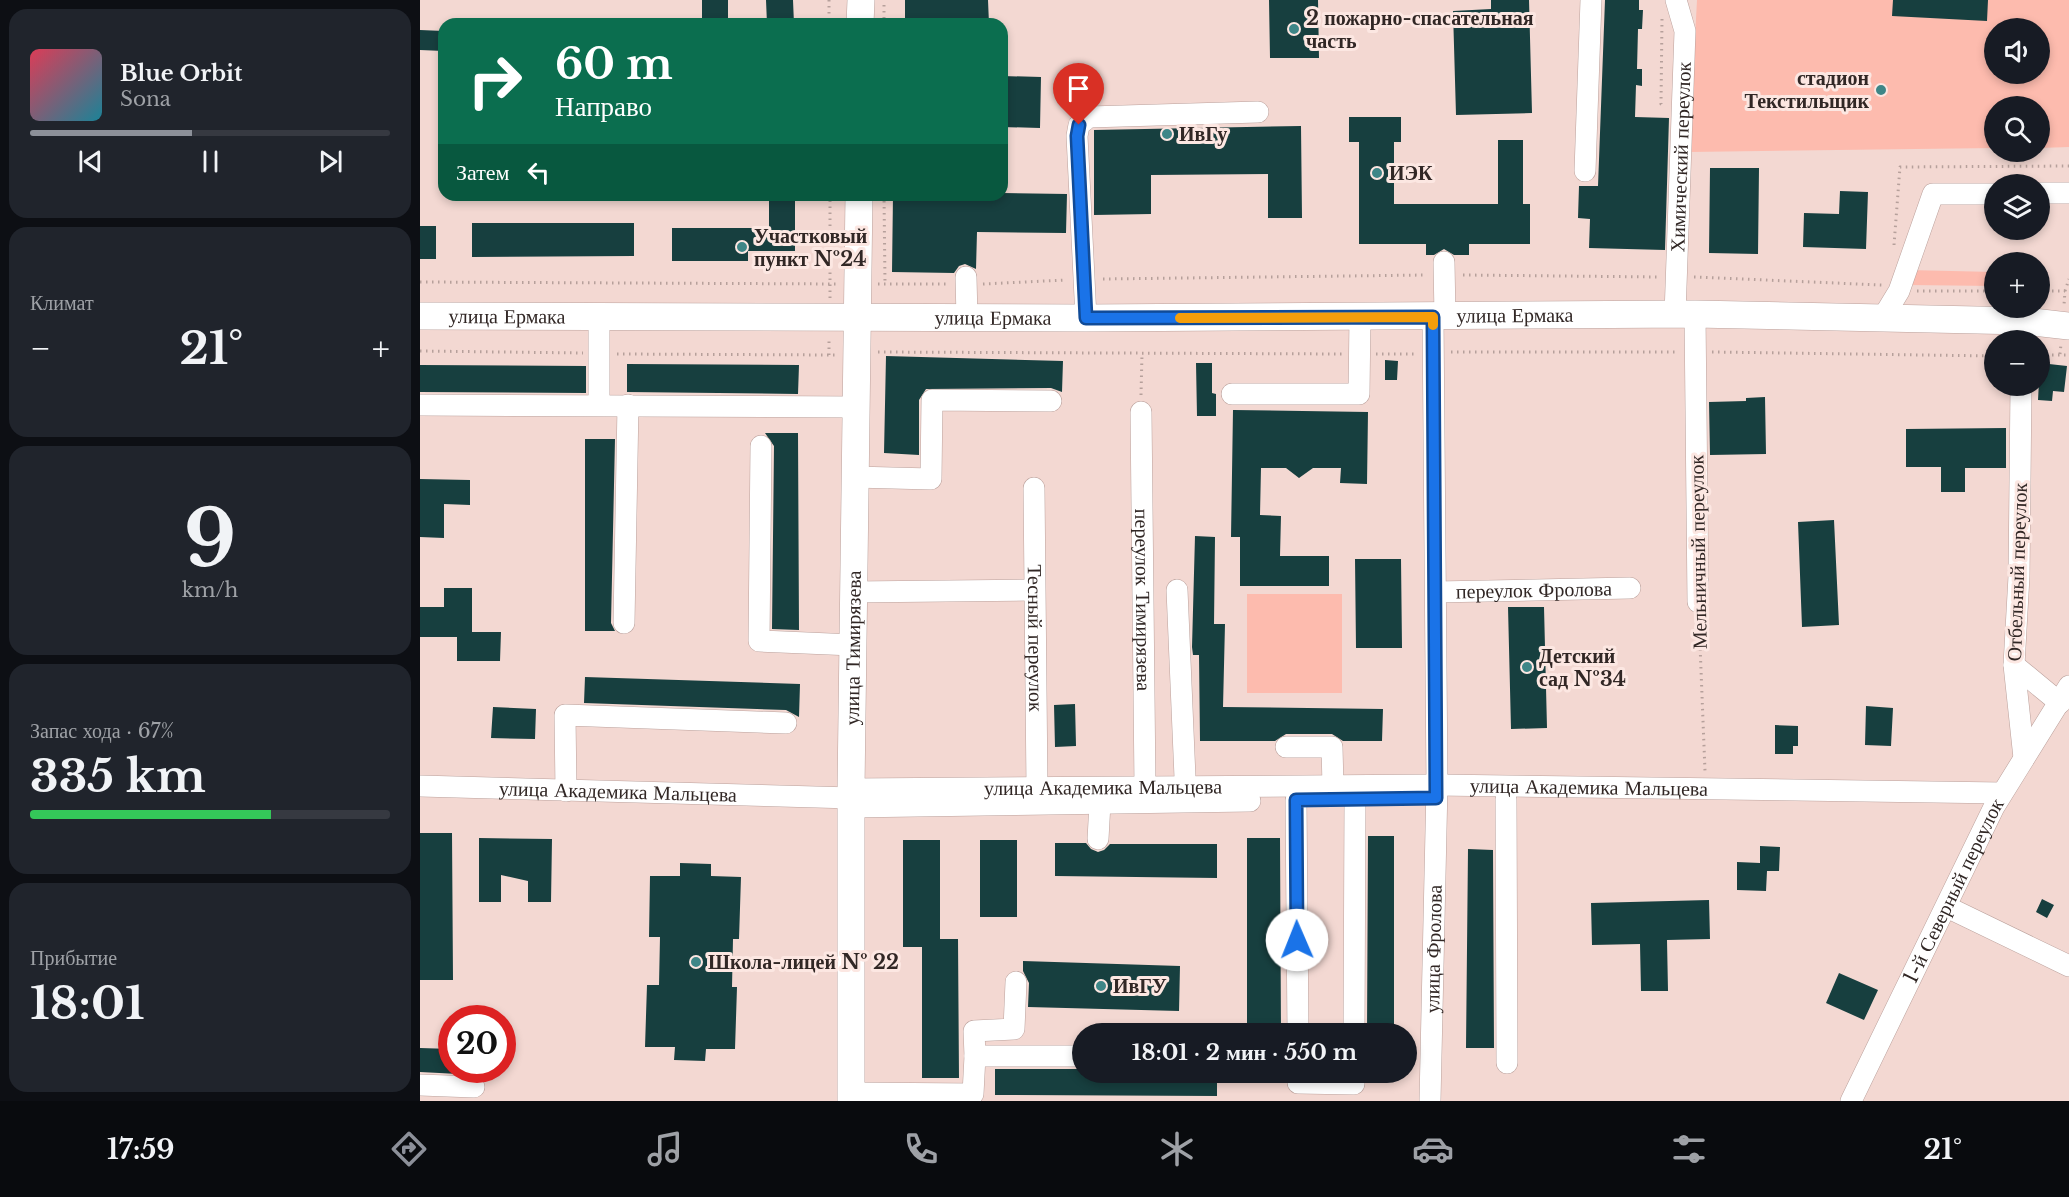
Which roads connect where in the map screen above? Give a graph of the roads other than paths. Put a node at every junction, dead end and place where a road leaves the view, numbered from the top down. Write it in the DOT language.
graph roads {
  1 [pos="861,0"];
  2 [pos="1591,0"];
  3 [pos="1677,0"];
  4 [pos="860,18"];
  5 [pos="1258,112"];
  6 [pos="1585,171"];
  7 [pos="2069,193"];
  8 [pos="1984,194"];
  9 [pos="2050,194"];
  10 [pos="860,201"];
  11 [pos="1444,269"];
  12 [pos="966,281"];
  13 [pos="1685,315"];
  14 [pos="420,316"];
  15 [pos="599,317"];
  16 [pos="1360,317"];
  17 [pos="1439,317"];
  18 [pos="858,318"];
  19 [pos="967,318"];
  20 [pos="1086,318"];
  21 [pos="1882,319"];
  22 [pos="2069,326"];
  23 [pos="2011,330"];
  24 [pos="2032,330"];
  25 [pos="1232,394"];
  26 [pos="2021,396"];
  27 [pos="1051,401"];
  28 [pos="420,405"];
  29 [pos="599,405"];
  30 [pos="628,405"];
  31 [pos="855,407"];
  32 [pos="1141,412"];
  33 [pos="761,446"];
  34 [pos="854,477"];
  35 [pos="1034,488"];
  36 [pos="1630,588"];
  37 [pos="1033,590"];
  38 [pos="1177,590"];
  39 [pos="854,592"];
  40 [pos="1436,592"];
  41 [pos="1698,602"];
  42 [pos="624,623"];
  43 [pos="853,645"];
  44 [pos="2014,665"];
  45 [pos="2063,707"];
  46 [pos="786,723"];
  47 [pos="1286,747"];
  48 [pos="2024,758"];
  49 [pos="420,786"];
  50 [pos="1333,786"];
  51 [pos="1145,787"];
  52 [pos="1037,788"];
  53 [pos="566,790"];
  54 [pos="1437,791"];
  55 [pos="1186,794"];
  56 [pos="852,798"];
  57 [pos="1506,799"];
  58 [pos="1296,800"];
  59 [pos="1355,800"];
  60 [pos="1998,800"];
  61 [pos="1100,803"];
  62 [pos="1098,839"];
  63 [pos="1947,907"];
  64 [pos="2069,966"];
  65 [pos="1016,982"];
  66 [pos="1298,1023"];
  67 [pos="1354,1023"];
  68 [pos="975,1056"];
  69 [pos="1072,1056"];
  70 [pos="1508,1063"];
  71 [pos="1298,1083"];
  72 [pos="1354,1083"];
  73 [pos="420,1085"];
  74 [pos="474,1087"];
  75 [pos="851,1097"];
  76 [pos="960,1097"];
  77 [pos="1430,1101"];
  78 [pos="1851,1101"];
  1 -- 4 [label="main road"];
  2 -- 6 [label="street"];
  3 -- 13 [label="street, Химический переулок"];
  5 -- 20 [label="street"];
  7 -- 9 [label="street"];
  8 -- 21 [label="street"];
  10 -- 18 [label="main road, улица Тимирязева"];
  11 -- 17 [label="street, улица Фролова"];
  12 -- 19 [label="street"];
  13 -- 17 [label="main road, улица Ермака"];
  13 -- 21 [label="main road, улица Ермака"];
  13 -- 41 [label="street, Мельничный переулок"];
  14 -- 15 [label="main road, улица Ермака"];
  15 -- 18 [label="main road, улица Ермака"];
  15 -- 29 [label="street"];
  16 -- 17 [label="main road, улица Ермака"];
  16 -- 20 [label="main road, улица Ермака"];
  16 -- 25 [label="street"];
  17 -- 40 [label="street, улица Фролова"];
  18 -- 19 [label="main road, улица Ермака"];
  18 -- 31 [label="main road, улица Тимирязева"];
  19 -- 20 [label="main road, улица Ермака"];
  21 -- 23 [label="main road, улица Ермака"];
  22 -- 24 [label="main road, улица Ермака"];
  26 -- 44 [label="street, Отбельный переулок"];
  27 -- 34 [label="street"];
  28 -- 29 [label="street"];
  29 -- 30 [label="street"];
  30 -- 31 [label="street"];
  30 -- 42 [label="street"];
  31 -- 34 [label="main road, улица Тимирязева"];
  32 -- 51 [label="street, переулок Тимирязева"];
  33 -- 43 [label="street"];
  34 -- 39 [label="main road, улица Тимирязева"];
  35 -- 37 [label="street, Тесный переулок"];
  36 -- 40 [label="street, переулок Фролова"];
  37 -- 39 [label="street"];
  37 -- 52 [label="street, Тесный переулок"];
  38 -- 55 [label="street"];
  39 -- 43 [label="main road, улица Тимирязева"];
  40 -- 54 [label="street, улица Фролова"];
  43 -- 56 [label="main road, улица Тимирязева"];
  44 -- 45 [label="street"];
  44 -- 48 [label="street, Отбельный переулок"];
  45 -- 48 [label="street, 1-й Северный переулок"];
  46 -- 53 [label="street"];
  47 -- 50 [label="street"];
  48 -- 60 [label="street, 1-й Северный переулок"];
  49 -- 53 [label="street, улица Академика Мальцева"];
  50 -- 54 [label="street, улица Академика Мальцева"];
  50 -- 55 [label="street, улица Академика Мальцева"];
  51 -- 52 [label="street, улица Академика Мальцева"];
  51 -- 55 [label="street, улица Академика Мальцева"];
  52 -- 56 [label="street, улица Академика Мальцева"];
  53 -- 56 [label="street, улица Академика Мальцева"];
  54 -- 57 [label="street"];
  54 -- 59 [label="street"];
  54 -- 60 [label="street, улица Академика Мальцева"];
  54 -- 77 [label="street, улица Фролова"];
  55 -- 58 [label="street"];
  55 -- 61 [label="street"];
  56 -- 61 [label="street"];
  56 -- 75 [label="main road, улица Тимирязева"];
  57 -- 60 [label="street"];
  57 -- 70 [label="street"];
  58 -- 59 [label="street"];
  58 -- 66 [label="street"];
  59 -- 67 [label="street"];
  60 -- 63 [label="street, 1-й Северный переулок"];
  61 -- 62 [label="street"];
  63 -- 64 [label="street"];
  63 -- 78 [label="street, 1-й Северный переулок"];
  65 -- 68 [label="street"];
  68 -- 69 [label="street"];
  68 -- 76 [label="street"];
  71 -- 72 [label="street"];
  73 -- 74 [label="street"];
  75 -- 76 [label="street"];
}
